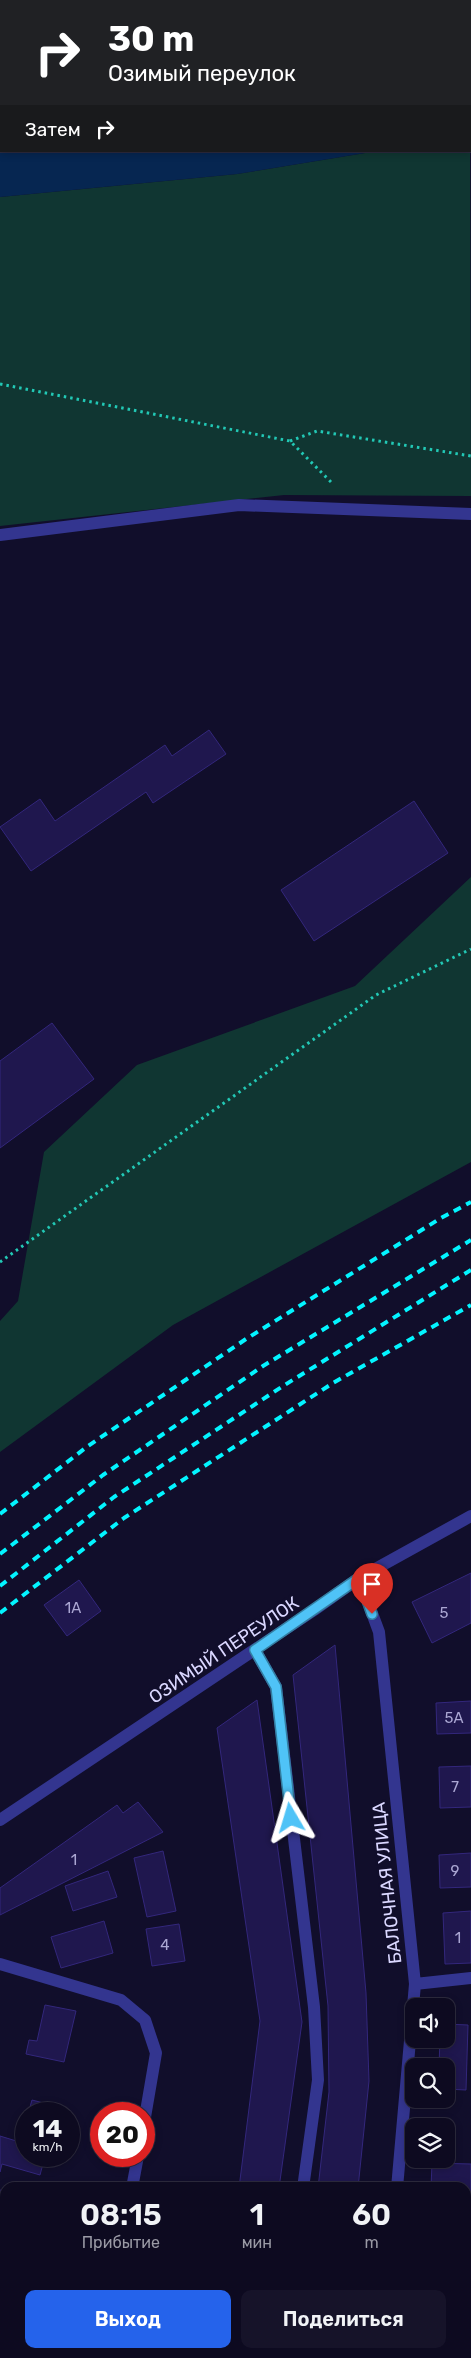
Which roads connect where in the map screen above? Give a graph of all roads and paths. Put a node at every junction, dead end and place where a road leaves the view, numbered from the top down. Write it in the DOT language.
graph roads {
  1 [pos="0,384"];
  2 [pos="290,442"];
  3 [pos="471,456"];
  4 [pos="360,510"];
  5 [pos="471,514"];
  6 [pos="0,535"];
  7 [pos="471,949"];
  8 [pos="0,1262"];
  9 [pos="471,1516"];
  10 [pos="359,1578"];
  11 [pos="255,1650"];
  12 [pos="0,1820"];
  13 [pos="0,1964"];
  14 [pos="471,1978"];
  15 [pos="415,1984"];
  16 [pos="148,2102"];
  17 [pos="136,2167"];
  18 [pos="133,2182"];
  19 [pos="304,2182"];
  20 [pos="398,2182"];
  1 -- 2 [label="path"];
  2 -- 3 [label="path"];
  2 -- 4 [label="path"];
  4 -- 5 [label="street"];
  4 -- 6 [label="street"];
  7 -- 8 [label="path"];
  9 -- 10 [label="street, ОЗИМЫЙ ПЕРЕУЛОК"];
  10 -- 11 [label="street, ОЗИМЫЙ ПЕРЕУЛОК"];
  10 -- 15 [label="street, БАЛОЧНАЯ УЛИЦА"];
  11 -- 12 [label="street, ОЗИМЫЙ ПЕРЕУЛОК"];
  11 -- 19 [label="street"];
  13 -- 16 [label="street"];
  14 -- 15 [label="street"];
  15 -- 20 [label="street, БАЛОЧНАЯ УЛИЦА"];
  17 -- 18 [label="street"];
}
